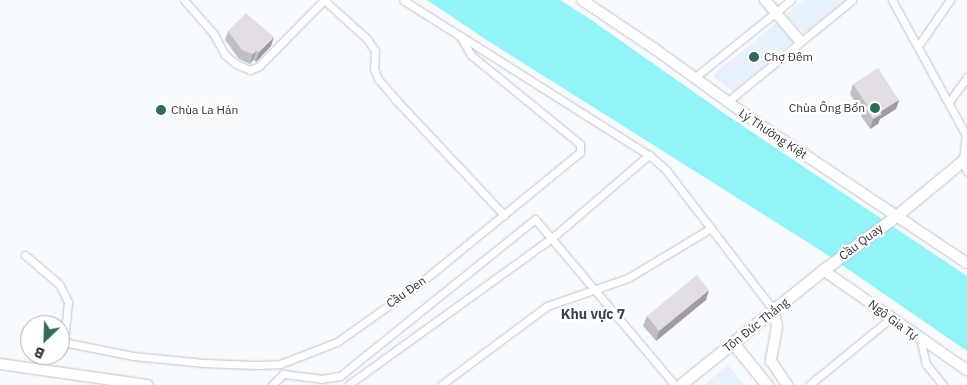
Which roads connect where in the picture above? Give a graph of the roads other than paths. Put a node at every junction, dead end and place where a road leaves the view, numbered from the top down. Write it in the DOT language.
graph roads {
  1 [pos="184,0"];
  2 [pos="324,0"];
  3 [pos="403,0"];
  4 [pos="582,0"];
  5 [pos="765,0"];
  6 [pos="791,0"];
  7 [pos="852,0"];
  8 [pos="892,0"];
  9 [pos="950,0"];
  10 [pos="776,13"];
  11 [pos="460,36"];
  12 [pos="800,41"];
  13 [pos="918,46"];
  14 [pos="967,77"];
  15 [pos="694,78"];
  16 [pos="727,102"];
  17 [pos="949,102"];
  18 [pos="648,155"];
  19 [pos="966,163"];
  20 [pos="504,215"];
  21 [pos="894,217"];
  22 [pos="711,228"];
  23 [pos="552,238"];
  24 [pos="25,255"];
  25 [pos="967,263"];
  26 [pos="827,268"];
  27 [pos="596,290"];
  28 [pos="774,312"];
  29 [pos="891,318"];
  30 [pos="920,338"];
  31 [pos="733,343"];
  32 [pos="0,364"];
  33 [pos="967,370"];
  34 [pos="148,385"];
  35 [pos="272,385"];
  36 [pos="348,385"];
  37 [pos="441,385"];
  38 [pos="675,385"];
  39 [pos="680,385"];
  40 [pos="767,385"];
  41 [pos="787,385"];
  42 [pos="808,385"];
  43 [pos="943,385"];
  1 -- 2 [label="street"];
  2 -- 20 [label="street"];
  3 -- 11 [label="street"];
  4 -- 15 [label="street, Lý Thường Kiệt"];
  5 -- 10 [label="street"];
  6 -- 10 [label="street"];
  7 -- 12 [label="street"];
  8 -- 13 [label="street"];
  9 -- 13 [label="street"];
  10 -- 12 [label="street"];
  10 -- 15 [label="street"];
  11 -- 18 [label="street"];
  11 -- 20 [label="street, Cầu Đen"];
  12 -- 16 [label="street"];
  13 -- 17 [label="street"];
  14 -- 17 [label="street"];
  15 -- 16 [label="street, Lý Thường Kiệt"];
  16 -- 21 [label="street, Lý Thường Kiệt"];
  17 -- 19 [label="street"];
  18 -- 22 [label="street"];
  18 -- 23 [label="street"];
  19 -- 21 [label="main road, Cầu Quay"];
  20 -- 24 [label="street, Cầu Đen"];
  21 -- 25 [label="street, Lý Thường Kiệt"];
  21 -- 26 [label="main road, Cầu Quay"];
  22 -- 27 [label="street"];
  22 -- 28 [label="street"];
  23 -- 27 [label="street"];
  23 -- 35 [label="street"];
  23 -- 36 [label="street"];
  26 -- 28 [label="main road, Tôn Đức Thắng"];
  26 -- 29 [label="street, Ngô Gia Tự"];
  27 -- 37 [label="street"];
  27 -- 38 [label="street"];
  28 -- 31 [label="main road, Tôn Đức Thắng"];
  28 -- 41 [label="street"];
  29 -- 30 [label="street, Ngô Gia Tự"];
  29 -- 42 [label="street"];
  30 -- 33 [label="street"];
  30 -- 43 [label="street, Ngô Gia Tự"];
  31 -- 39 [label="main road, Tôn Đức Thắng"];
  31 -- 40 [label="main road"];
  32 -- 34 [label="street"];
}
